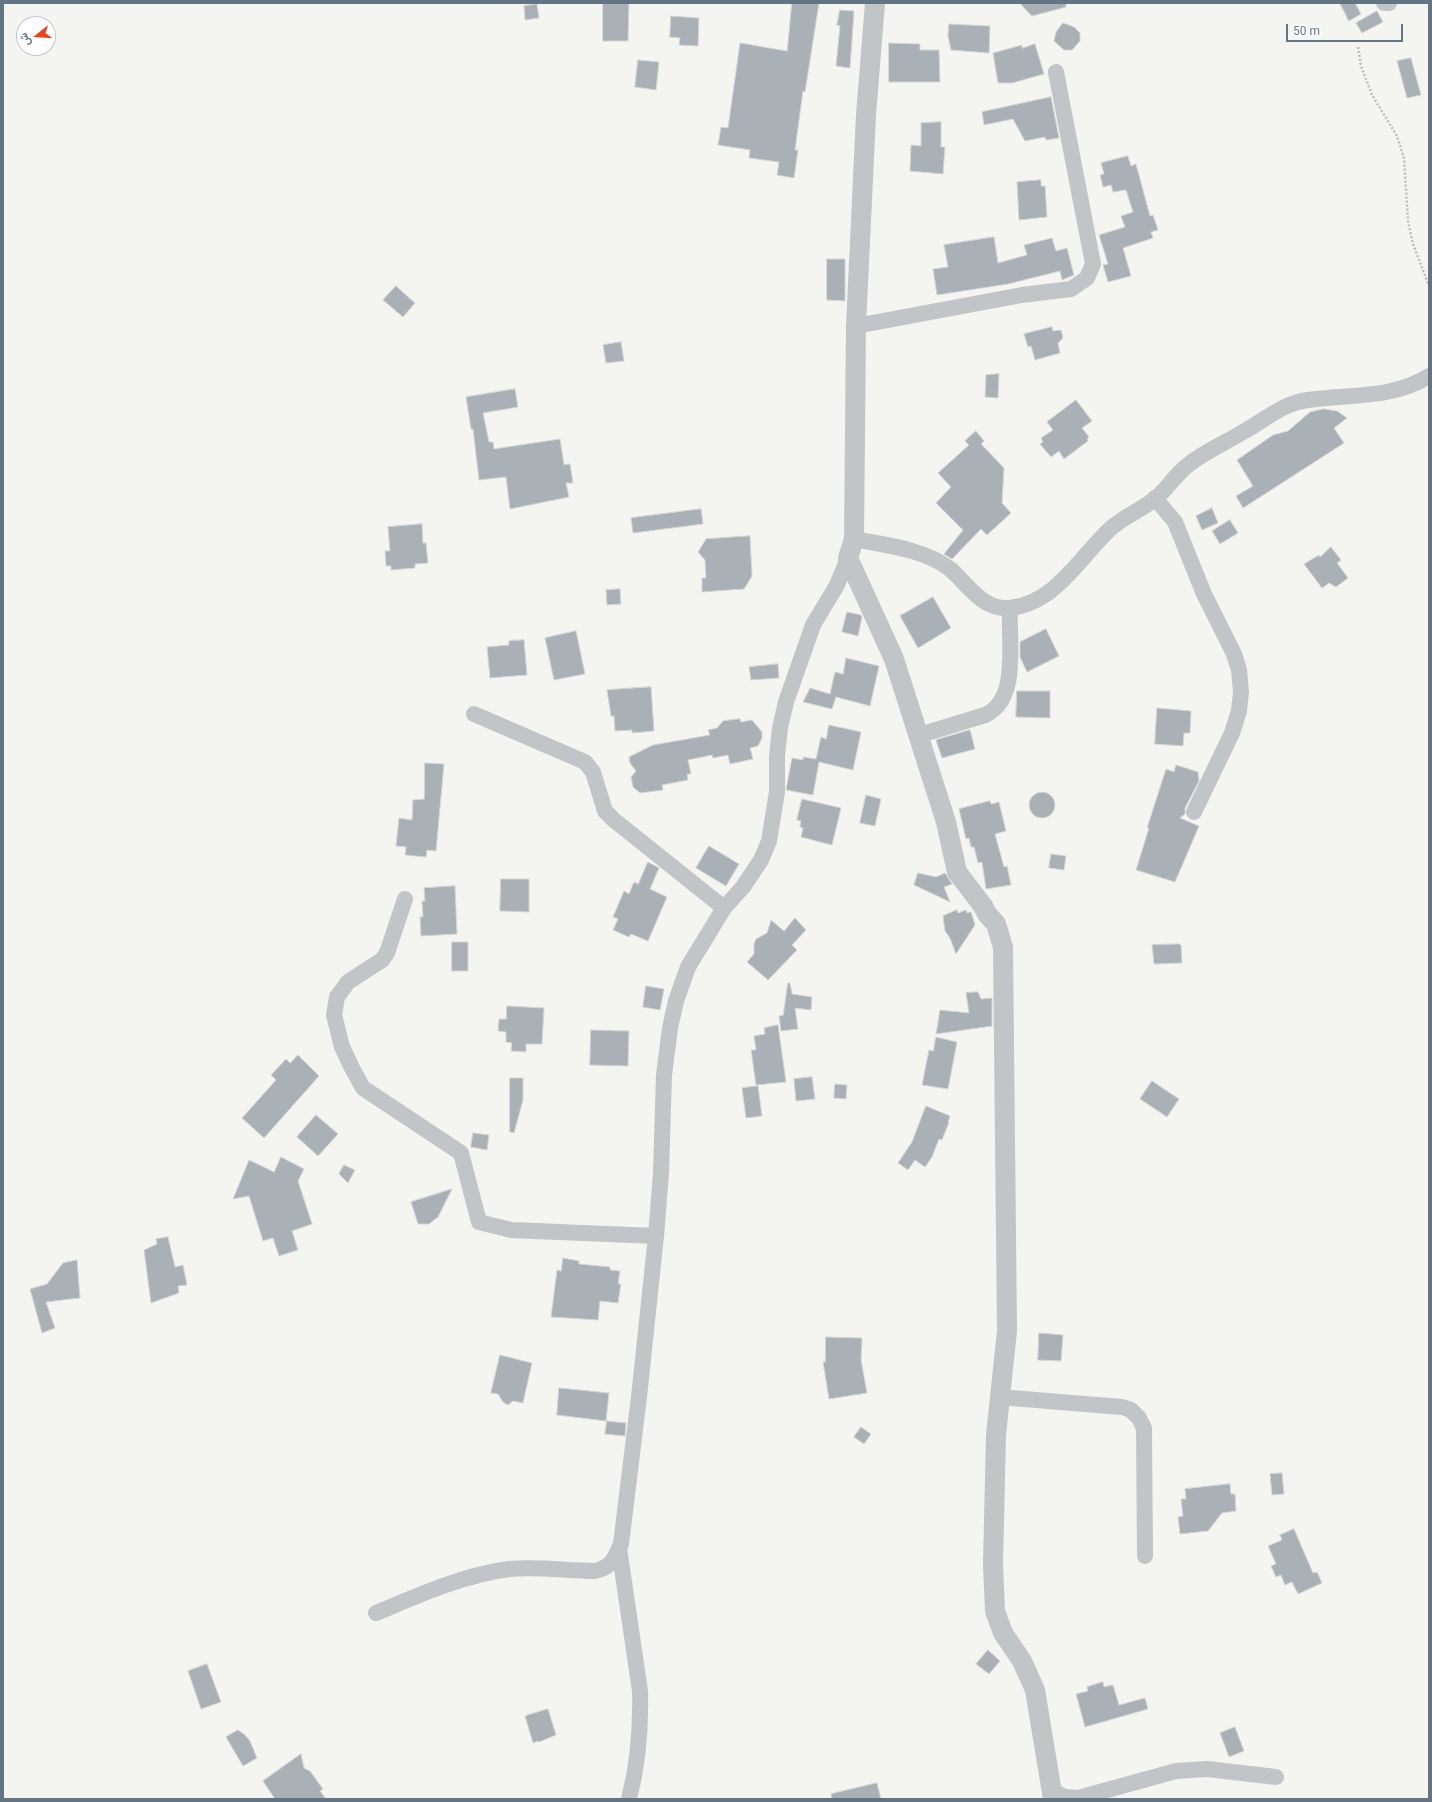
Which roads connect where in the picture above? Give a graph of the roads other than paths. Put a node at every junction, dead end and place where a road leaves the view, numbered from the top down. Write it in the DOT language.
graph roads {
  1 [pos="876,3"];
  2 [pos="1384,3"];
  3 [pos="1389,3"];
  4 [pos="1056,72"];
  5 [pos="856,326"];
  6 [pos="1429,376"];
  7 [pos="1156,498"];
  8 [pos="851,548"];
  9 [pos="1010,608"];
  10 [pos="474,714"];
  11 [pos="920,735"];
  12 [pos="1194,812"];
  13 [pos="405,899"];
  14 [pos="724,908"];
  15 [pos="656,1236"];
  16 [pos="999,1397"];
  17 [pos="619,1548"];
  18 [pos="1145,1556"];
  19 [pos="376,1613"];
  20 [pos="1276,1777"];
  21 [pos="1052,1795"];
  22 [pos="629,1799"];
  1 -- 5 [label="street"];
  2 -- 3 [label="street"];
  4 -- 5 [label="street"];
  5 -- 8 [label="street"];
  6 -- 7 [label="street"];
  7 -- 9 [label="street"];
  7 -- 12 [label="street"];
  8 -- 9 [label="street"];
  8 -- 11 [label="street"];
  8 -- 14 [label="street"];
  9 -- 11 [label="street"];
  10 -- 14 [label="street"];
  11 -- 16 [label="street"];
  13 -- 15 [label="street"];
  14 -- 15 [label="street"];
  15 -- 17 [label="street"];
  16 -- 18 [label="street"];
  16 -- 21 [label="street"];
  17 -- 19 [label="street"];
  17 -- 22 [label="street"];
  20 -- 21 [label="street"];
}
